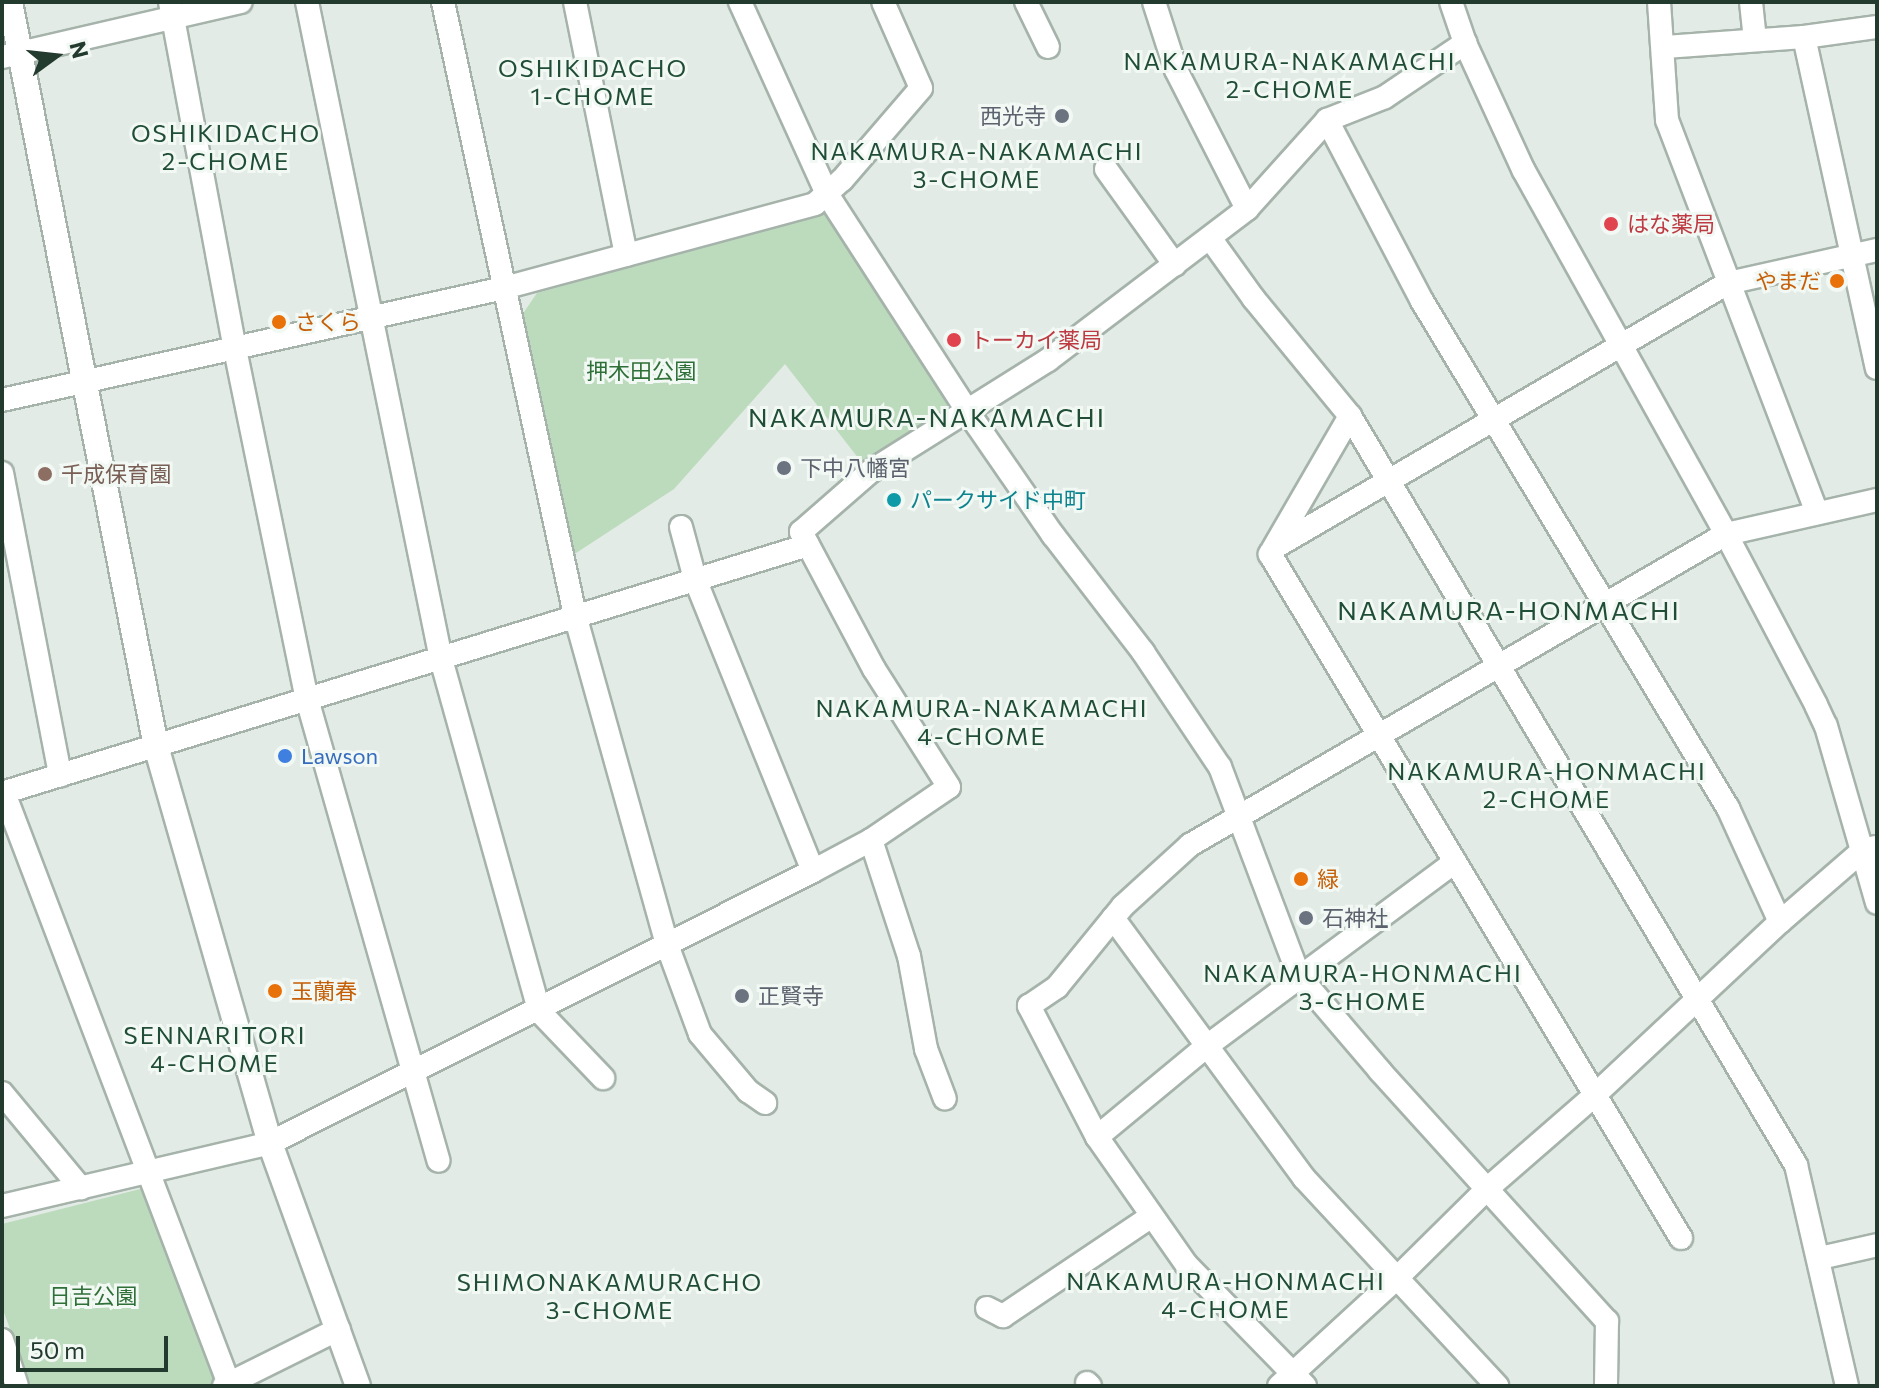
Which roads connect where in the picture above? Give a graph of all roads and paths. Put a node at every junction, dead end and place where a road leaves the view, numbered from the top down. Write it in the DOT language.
graph roads {
  1 [pos="10,2"];
  2 [pos="241,2"];
  3 [pos="307,2"];
  4 [pos="443,2"];
  5 [pos="575,2"];
  6 [pos="740,2"];
  7 [pos="883,2"];
  8 [pos="1026,2"];
  9 [pos="1154,2"];
  10 [pos="1451,2"];
  11 [pos="1659,2"];
  12 [pos="1751,2"];
  13 [pos="171,9"];
  14 [pos="1877,27"];
  15 [pos="1804,37"];
  16 [pos="1755,38"];
  17 [pos="1465,43"];
  18 [pos="1048,47"];
  19 [pos="1665,47"];
  20 [pos="11,55"];
  21 [pos="1327,120"];
  22 [pos="1106,169"];
  23 [pos="827,194"];
  24 [pos="1247,209"];
  25 [pos="1210,238"];
  26 [pos="1877,250"];
  27 [pos="626,255"];
  28 [pos="1853,255"];
  29 [pos="1175,265"];
  30 [pos="1728,283"];
  31 [pos="504,288"];
  32 [pos="371,319"];
  33 [pos="1619,347"];
  34 [pos="235,349"];
  35 [pos="1877,368"];
  36 [pos="85,383"];
  37 [pos="2,400"];
  38 [pos="968,412"];
  39 [pos="1350,416"];
  40 [pos="1496,418"];
  41 [pos="2,473"];
  42 [pos="1387,482"];
  43 [pos="1877,500"];
  44 [pos="1817,513"];
  45 [pos="681,527"];
  46 [pos="1726,534"];
  47 [pos="808,545"];
  48 [pos="1273,548"];
  49 [pos="695,579"];
  50 [pos="1606,604"];
  51 [pos="575,615"];
  52 [pos="441,659"];
  53 [pos="1500,666"];
  54 [pos="307,699"];
  55 [pos="1379,737"];
  56 [pos="156,746"];
  57 [pos="60,775"];
  58 [pos="3,793"];
  59 [pos="1238,819"];
  60 [pos="871,840"];
  61 [pos="1870,848"];
  62 [pos="1455,862"];
  63 [pos="813,871"];
  64 [pos="1877,903"];
  65 [pos="1113,918"];
  66 [pos="1780,922"];
  67 [pos="666,942"];
  68 [pos="1299,976"];
  69 [pos="1697,999"];
  70 [pos="539,1011"];
  71 [pos="1207,1046"];
  72 [pos="415,1070"];
  73 [pos="603,1078"];
  74 [pos="2,1093"];
  75 [pos="1596,1094"];
  76 [pos="945,1099"];
  77 [pos="765,1103"];
  78 [pos="1097,1137"];
  79 [pos="270,1143"];
  80 [pos="439,1161"];
  81 [pos="148,1172"];
  82 [pos="81,1188"];
  83 [pos="1488,1188"];
  84 [pos="2,1206"];
  85 [pos="1152,1216"];
  86 [pos="1681,1238"];
  87 [pos="1877,1245"];
  88 [pos="1820,1258"];
  89 [pos="1397,1278"];
  90 [pos="987,1308"];
  91 [pos="339,1329"];
  92 [pos="2,1340"];
  93 [pos="1292,1382"];
  94 [pos="226,1385"];
  95 [pos="17,1386"];
  96 [pos="358,1386"];
  97 [pos="1497,1386"];
  98 [pos="1606,1386"];
  99 [pos="1847,1386"];
  1 -- 20 [label="street"];
  2 -- 13 [label="street"];
  3 -- 32 [label="street"];
  4 -- 31 [label="street"];
  5 -- 27 [label="street"];
  6 -- 23 [label="street"];
  7 -- 23 [label="street"];
  8 -- 18 [label="street"];
  9 -- 24 [label="street"];
  10 -- 17 [label="street"];
  11 -- 19 [label="street"];
  12 -- 16 [label="street"];
  13 -- 20 [label="street"];
  13 -- 34 [label="street"];
  14 -- 15 [label="street"];
  15 -- 16 [label="street"];
  15 -- 28 [label="street"];
  16 -- 19 [label="street"];
  17 -- 21 [label="street"];
  17 -- 33 [label="street"];
  19 -- 30 [label="street"];
  20 -- 36 [label="street"];
  21 -- 24 [label="street"];
  21 -- 40 [label="street"];
  22 -- 29 [label="street"];
  23 -- 27 [label="street"];
  23 -- 38 [label="street"];
  24 -- 25 [label="street"];
  25 -- 29 [label="street"];
  25 -- 39 [label="street"];
  26 -- 28 [label="street"];
  27 -- 31 [label="street"];
  28 -- 30 [label="street"];
  28 -- 35 [label="street"];
  29 -- 38 [label="street"];
  30 -- 33 [label="street"];
  30 -- 44 [label="street"];
  31 -- 32 [label="street"];
  31 -- 51 [label="street"];
  32 -- 34 [label="street"];
  32 -- 52 [label="street"];
  33 -- 40 [label="street"];
  33 -- 46 [label="street"];
  34 -- 36 [label="street"];
  34 -- 54 [label="street"];
  36 -- 37 [label="street"];
  36 -- 56 [label="street"];
  38 -- 47 [label="street"];
  38 -- 59 [label="street"];
  39 -- 42 [label="street"];
  39 -- 48 [label="street"];
  40 -- 42 [label="street"];
  40 -- 50 [label="street"];
  41 -- 57 [label="street"];
  42 -- 48 [label="street"];
  42 -- 53 [label="street"];
  43 -- 44 [label="street"];
  44 -- 46 [label="street"];
  45 -- 49 [label="street"];
  46 -- 50 [label="street"];
  46 -- 61 [label="street"];
  47 -- 49 [label="street"];
  47 -- 60 [label="street"];
  48 -- 55 [label="street"];
  49 -- 51 [label="street"];
  49 -- 63 [label="street"];
  50 -- 53 [label="street"];
  50 -- 66 [label="street"];
  51 -- 52 [label="street"];
  51 -- 67 [label="street"];
  52 -- 54 [label="street"];
  52 -- 70 [label="street"];
  53 -- 55 [label="street"];
  53 -- 69 [label="street"];
  54 -- 56 [label="street"];
  54 -- 72 [label="street"];
  55 -- 59 [label="street"];
  55 -- 62 [label="street"];
  56 -- 57 [label="street"];
  56 -- 79 [label="street"];
  57 -- 58 [label="street"];
  58 -- 81 [label="street"];
  59 -- 65 [label="street"];
  59 -- 68 [label="street"];
  60 -- 63 [label="street"];
  60 -- 76 [label="street"];
  61 -- 64 [label="street"];
  61 -- 66 [label="street"];
  62 -- 68 [label="street"];
  62 -- 75 [label="street"];
  63 -- 67 [label="street"];
  65 -- 71 [label="street"];
  65 -- 78 [label="street"];
  66 -- 69 [label="street"];
  67 -- 70 [label="street"];
  67 -- 77 [label="street"];
  68 -- 71 [label="street"];
  68 -- 83 [label="street"];
  69 -- 75 [label="street"];
  69 -- 88 [label="street"];
  70 -- 72 [label="street"];
  70 -- 73 [label="street"];
  71 -- 78 [label="street"];
  71 -- 89 [label="street"];
  72 -- 79 [label="street"];
  72 -- 80 [label="street"];
  74 -- 82 [label="street"];
  75 -- 83 [label="street"];
  75 -- 86 [label="street"];
  78 -- 85 [label="street"];
  79 -- 81 [label="street"];
  79 -- 91 [label="street"];
  81 -- 82 [label="street"];
  81 -- 94 [label="street"];
  82 -- 84 [label="street"];
  83 -- 89 [label="street"];
  83 -- 98 [label="street"];
  85 -- 90 [label="street"];
  85 -- 93 [label="street"];
  87 -- 88 [label="street"];
  88 -- 99 [label="street"];
  89 -- 93 [label="street"];
  89 -- 97 [label="street"];
  91 -- 94 [label="street"];
  91 -- 96 [label="street"];
  92 -- 95 [label="street"];
}
